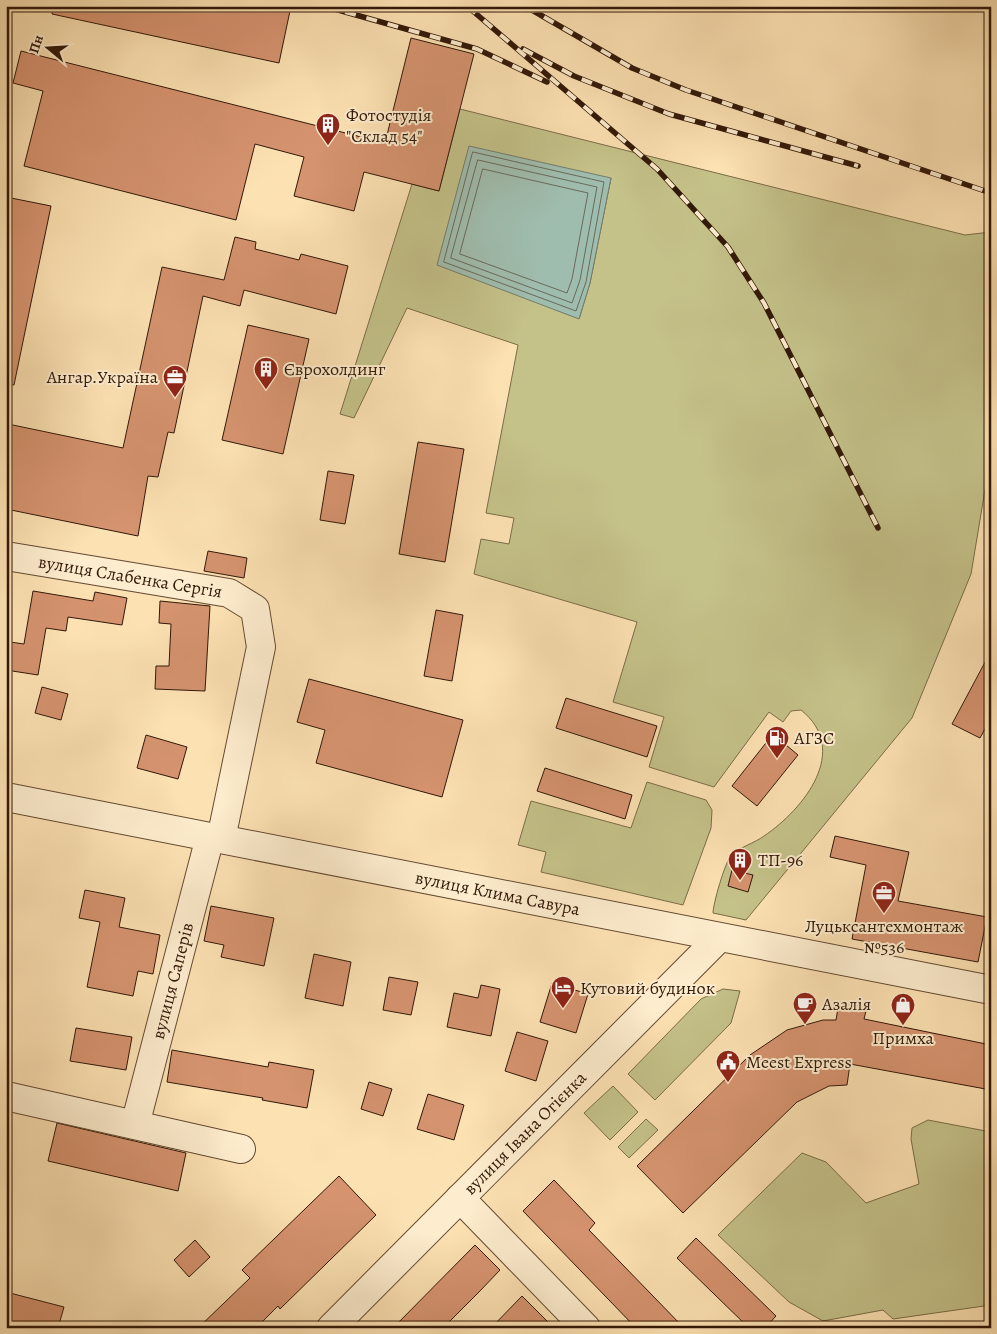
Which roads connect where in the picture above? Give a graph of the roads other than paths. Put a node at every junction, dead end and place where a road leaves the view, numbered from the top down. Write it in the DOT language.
graph roads {
  1 [pos="6,556"];
  2 [pos="6,797"];
  3 [pos="215,838"];
  4 [pos="719,938"];
  5 [pos="991,990"];
  6 [pos="6,1096"];
  7 [pos="135,1125"];
  8 [pos="241,1148"];
  9 [pos="460,1198"];
  10 [pos="331,1328"];
  11 [pos="586,1328"];
  1 -- 3 [label="street, вулиця Слабенка Сергія"];
  2 -- 3 [label="street, вулиця Клима Савура"];
  3 -- 4 [label="street, вулиця Клима Савура"];
  3 -- 7 [label="street, вулиця Саперів"];
  4 -- 5 [label="street, вулиця Клима Савура"];
  4 -- 9 [label="street, вулиця Івана Огієнка"];
  6 -- 7 [label="street"];
  7 -- 8 [label="street"];
  9 -- 10 [label="street, вулиця Івана Огієнка"];
  9 -- 11 [label="street"];
}
